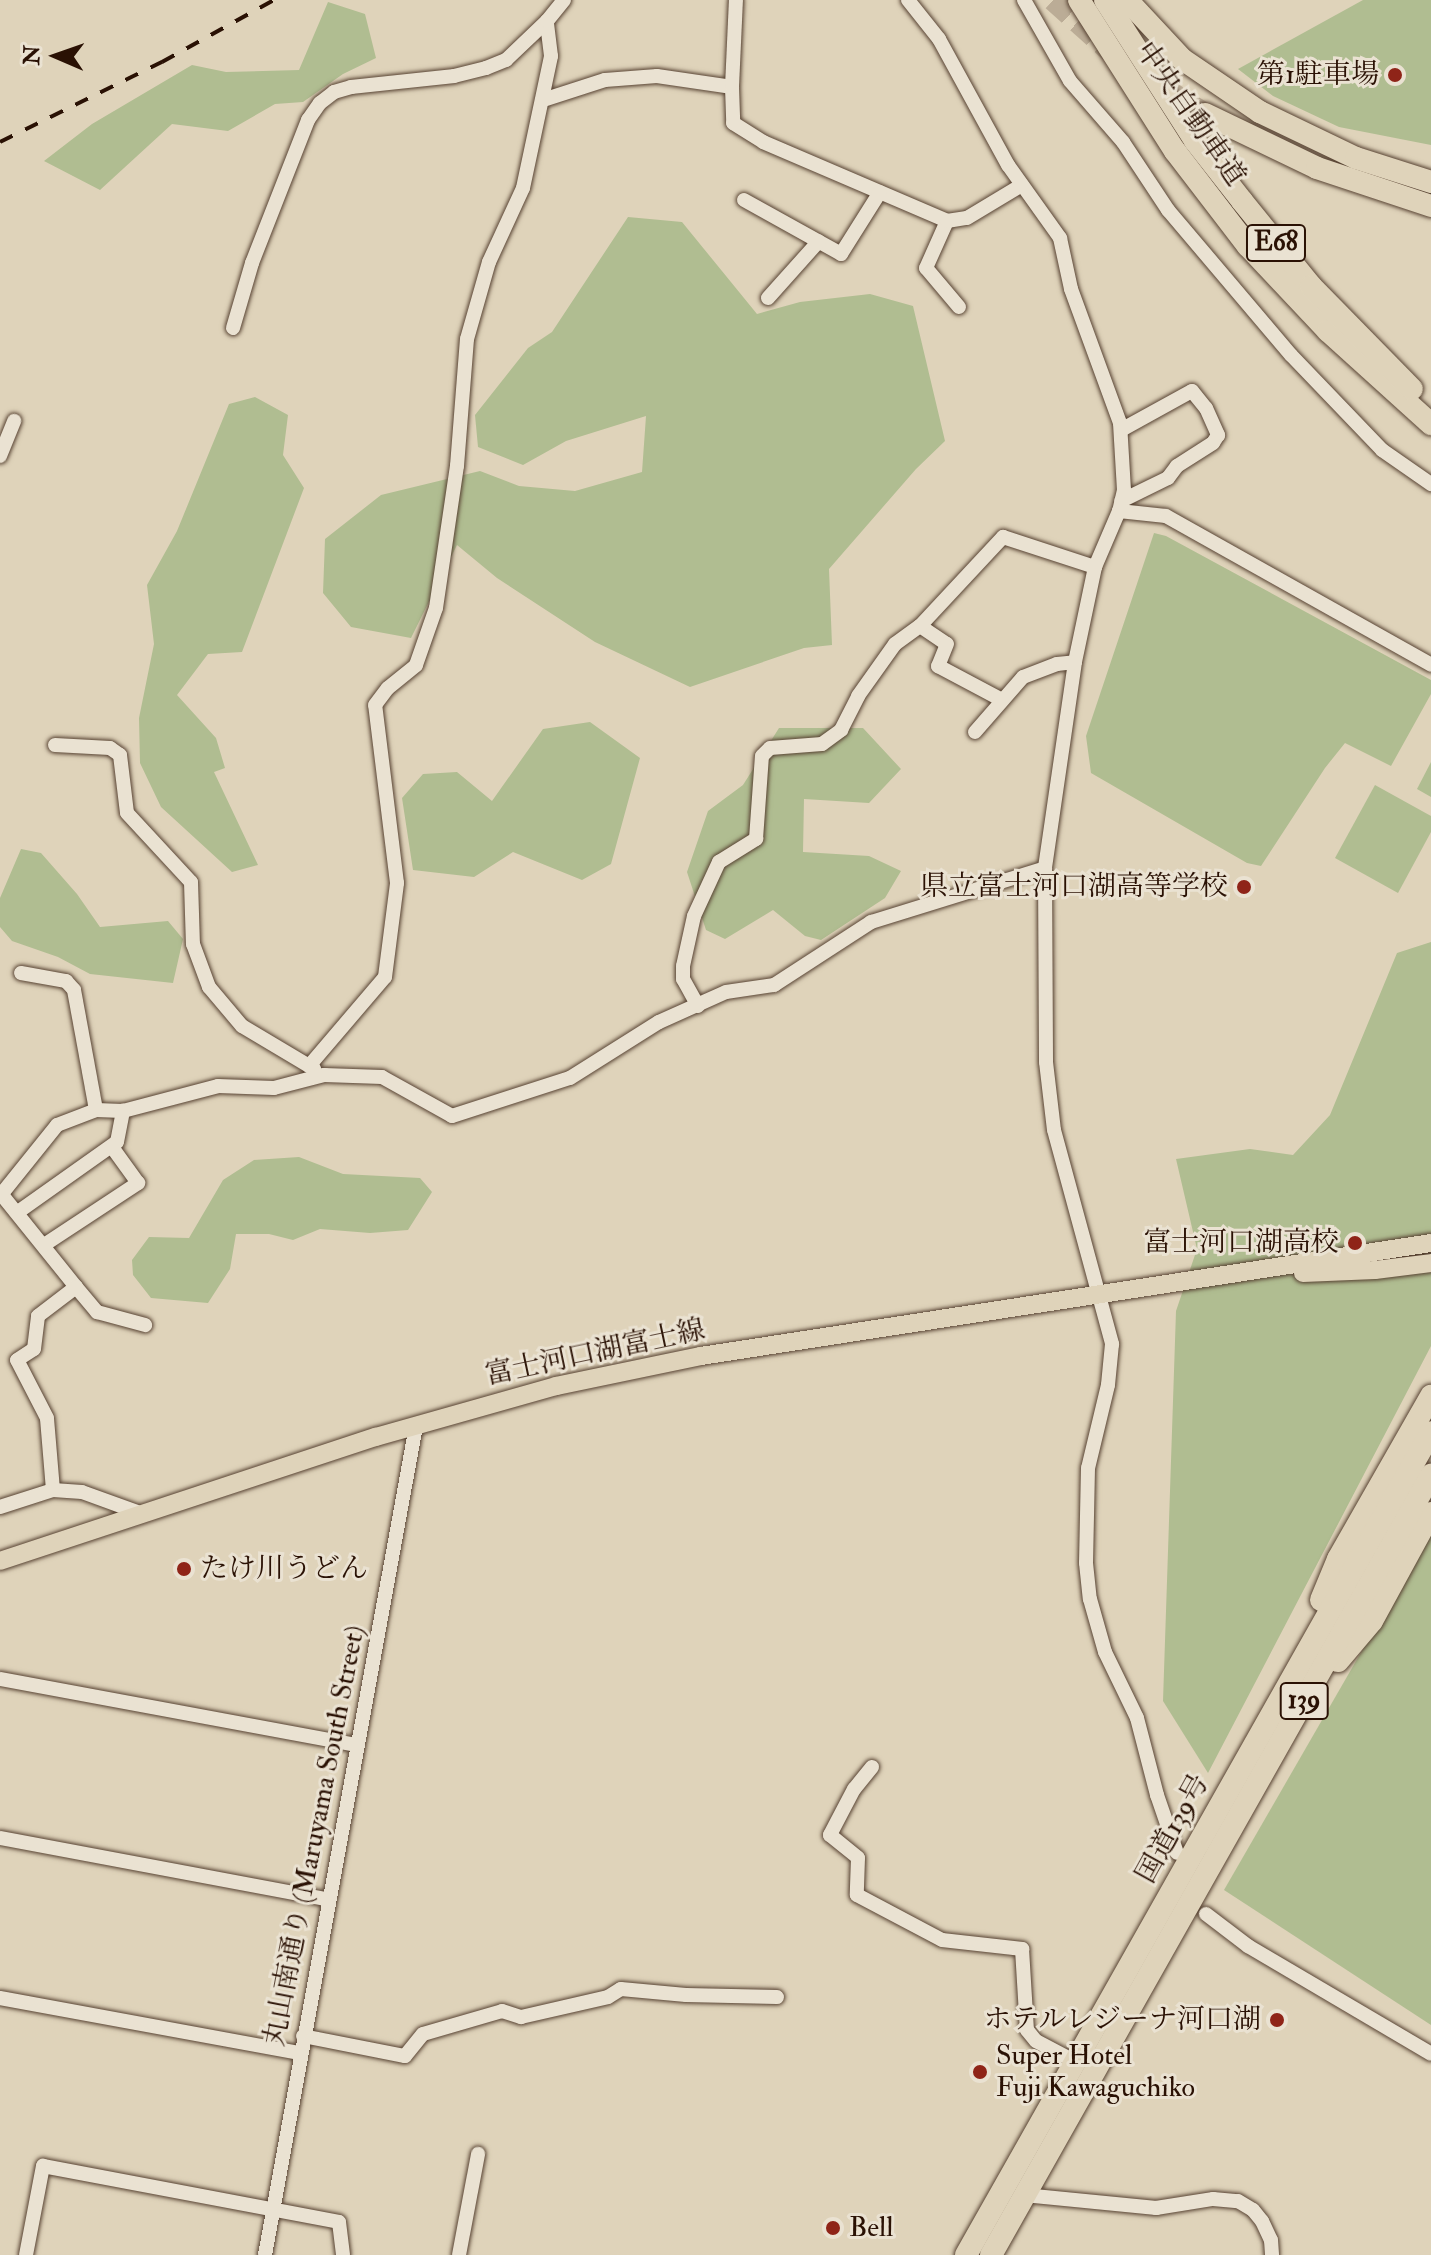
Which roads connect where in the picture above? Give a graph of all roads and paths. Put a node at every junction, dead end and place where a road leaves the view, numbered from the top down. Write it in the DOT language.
graph roads {
  1 [pos="564,0"];
  2 [pos="736,0"];
  3 [pos="908,0"];
  4 [pos="1024,0"];
  5 [pos="1079,0"];
  6 [pos="1105,0"];
  7 [pos="1127,0"];
  8 [pos="547,21"];
  9 [pos="732,87"];
  10 [pos="543,100"];
  11 [pos="1205,114"];
  12 [pos="1431,182"];
  13 [pos="1022,185"];
  14 [pos="880,192"];
  15 [pos="744,200"];
  16 [pos="1431,206"];
  17 [pos="947,221"];
  18 [pos="819,241"];
  19 [pos="768,298"];
  20 [pos="959,307"];
  21 [pos="233,328"];
  22 [pos="1431,406"];
  23 [pos="14,421"];
  24 [pos="1431,424"];
  25 [pos="1121,430"];
  26 [pos="0,456"];
  27 [pos="1431,484"];
  28 [pos="1120,506"];
  29 [pos="1095,567"];
  30 [pos="920,626"];
  31 [pos="1075,662"];
  32 [pos="1431,665"];
  33 [pos="1002,700"];
  34 [pos="975,732"];
  35 [pos="55,745"];
  36 [pos="1045,868"];
  37 [pos="21,973"];
  38 [pos="698,1006"];
  39 [pos="309,1066"];
  40 [pos="324,1075"];
  41 [pos="96,1110"];
  42 [pos="123,1111"];
  43 [pos="112,1147"];
  44 [pos="1,1196"];
  45 [pos="18,1212"];
  46 [pos="1431,1243"];
  47 [pos="44,1245"];
  48 [pos="1431,1263"];
  49 [pos="1221,1276"];
  50 [pos="76,1287"];
  51 [pos="1101,1295"];
  52 [pos="145,1325"];
  53 [pos="1431,1396"];
  54 [pos="416,1426"];
  55 [pos="1431,1432"];
  56 [pos="1431,1475"];
  57 [pos="53,1490"];
  58 [pos="0,1507"];
  59 [pos="140,1513"];
  60 [pos="1431,1513"];
  61 [pos="0,1561"];
  62 [pos="0,1679"];
  63 [pos="1284,1690"];
  64 [pos="1304,1702"];
  65 [pos="357,1745"];
  66 [pos="872,1767"];
  67 [pos="0,1838"];
  68 [pos="1177,1853"];
  69 [pos="327,1899"];
  70 [pos="1206,1914"];
  71 [pos="777,1997"];
  72 [pos="0,1998"];
  73 [pos="303,2036"];
  74 [pos="300,2053"];
  75 [pos="1431,2054"];
  76 [pos="1076,2062"];
  77 [pos="478,2154"];
  78 [pos="1024,2195"];
  79 [pos="274,2210"];
  80 [pos="26,2255"];
  81 [pos="265,2255"];
  82 [pos="343,2255"];
  83 [pos="459,2255"];
  84 [pos="966,2255"];
  85 [pos="991,2255"];
  86 [pos="1272,2255"];
  1 -- 8 [label="street"];
  2 -- 9 [label="street"];
  3 -- 13 [label="street"];
  4 -- 27 [label="street"];
  5 -- 24 [label="highway, 中央自動車道 / E68"];
  6 -- 22 [label="highway, 中央自動車道 / E68"];
  7 -- 12 [label="highway"];
  8 -- 10 [label="street"];
  8 -- 21 [label="street"];
  9 -- 10 [label="street"];
  9 -- 14 [label="street"];
  10 -- 39 [label="street"];
  11 -- 16 [label="highway"];
  13 -- 17 [label="street"];
  13 -- 25 [label="street"];
  14 -- 17 [label="street"];
  14 -- 18 [label="street"];
  15 -- 18 [label="street"];
  17 -- 20 [label="street"];
  18 -- 19 [label="street"];
  23 -- 26 [label="street"];
  25 -- 28 [label="street"];
  25 -- 28 [label="street"];
  28 -- 29 [label="street"];
  28 -- 32 [label="street"];
  29 -- 30 [label="street"];
  29 -- 31 [label="street"];
  30 -- 33 [label="street"];
  30 -- 38 [label="street"];
  31 -- 33 [label="street"];
  31 -- 36 [label="street"];
  33 -- 34 [label="street"];
  35 -- 39 [label="street"];
  36 -- 38 [label="street"];
  36 -- 51 [label="street"];
  37 -- 41 [label="street"];
  38 -- 40 [label="street"];
  39 -- 40 [label="street"];
  40 -- 42 [label="street"];
  41 -- 42 [label="street"];
  41 -- 44 [label="street"];
  42 -- 43 [label="street"];
  43 -- 45 [label="street"];
  43 -- 47 [label="street"];
  44 -- 45 [label="street"];
  45 -- 47 [label="street"];
  46 -- 49 [label="main road, 富士河口湖富士線"];
  47 -- 50 [label="street"];
  48 -- 49 [label="main road, 富士河口湖富士線"];
  49 -- 51 [label="main road, 富士河口湖富士線"];
  50 -- 52 [label="street"];
  50 -- 57 [label="street"];
  51 -- 54 [label="main road, 富士河口湖富士線"];
  51 -- 68 [label="street"];
  53 -- 63 [label="highway"];
  54 -- 59 [label="main road, 富士河口湖富士線"];
  54 -- 65 [label="street, 丸山南通り (Maruyama South Street)"];
  55 -- 63 [label="highway, 国道139号 / 139"];
  56 -- 64 [label="highway, 国道139号 / 139"];
  57 -- 58 [label="street"];
  57 -- 59 [label="street"];
  59 -- 61 [label="main road, 富士河口湖富士線"];
  60 -- 64 [label="highway"];
  62 -- 65 [label="street"];
  63 -- 76 [label="highway, 国道139号 / 139"];
  64 -- 78 [label="highway, 国道139号 / 139"];
  65 -- 69 [label="street, 丸山南通り (Maruyama South Street)"];
  66 -- 76 [label="street"];
  67 -- 69 [label="street"];
  69 -- 73 [label="street, 丸山南通り (Maruyama South Street)"];
  70 -- 75 [label="street"];
  71 -- 73 [label="street"];
  72 -- 74 [label="street"];
  73 -- 74 [label="street, 丸山南通り (Maruyama South Street)"];
  74 -- 79 [label="street, 丸山南通り (Maruyama South Street)"];
  76 -- 84 [label="highway, 国道139号 / 139"];
  77 -- 83 [label="street"];
  78 -- 85 [label="highway, 国道139号 / 139"];
  78 -- 86 [label="street"];
  79 -- 80 [label="street"];
  79 -- 81 [label="street, 丸山南通り (Maruyama South Street)"];
  79 -- 82 [label="street"];
}
